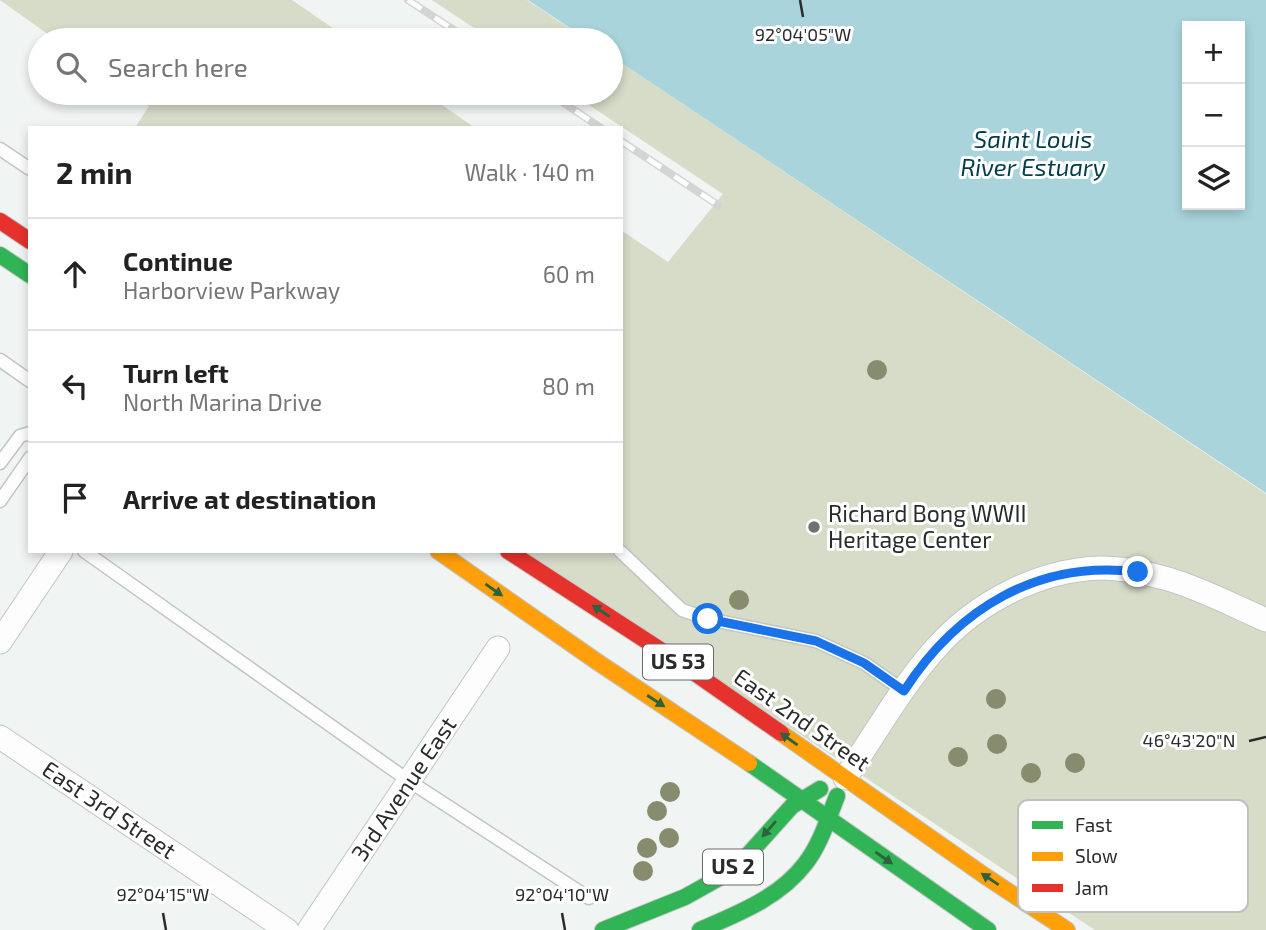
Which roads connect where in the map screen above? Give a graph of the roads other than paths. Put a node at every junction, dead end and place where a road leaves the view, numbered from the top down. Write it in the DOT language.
graph roads {
  1 [pos="0,149"];
  2 [pos="28,168"];
  3 [pos="0,221"];
  4 [pos="28,240"];
  5 [pos="0,256"];
  6 [pos="28,274"];
  7 [pos="0,360"];
  8 [pos="28,380"];
  9 [pos="28,434"];
  10 [pos="28,461"];
  11 [pos="0,463"];
  12 [pos="0,501"];
  13 [pos="60,553"];
  14 [pos="87,553"];
  15 [pos="441,553"];
  16 [pos="511,553"];
  17 [pos="622,553"];
  18 [pos="1266,620"];
  19 [pos="0,642"];
  20 [pos="498,648"];
  21 [pos="904,691"];
  22 [pos="0,737"];
  23 [pos="845,778"];
  24 [pos="409,781"];
  25 [pos="800,800"];
  26 [pos="828,818"];
  27 [pos="1018,896"];
  28 [pos="589,898"];
  29 [pos="1041,912"];
  30 [pos="287,930"];
  31 [pos="309,930"];
  32 [pos="603,930"];
  33 [pos="700,930"];
  34 [pos="988,930"];
  35 [pos="1067,930"];
  1 -- 2 [label="lane"];
  3 -- 4 [label="highway"];
  5 -- 6 [label="highway"];
  7 -- 8 [label="lane"];
  9 -- 11 [label="lane"];
  10 -- 12 [label="lane"];
  13 -- 19 [label="street"];
  14 -- 24 [label="lane"];
  15 -- 25 [label="highway, US 53, one-way"];
  23 -- 16 [label="highway, East 2nd Street / US 53, one-way"];
  17 -- 21 [label="lane"];
  18 -- 21 [label="street"];
  20 -- 24 [label="street, 3rd Avenue East"];
  21 -- 23 [label="street"];
  22 -- 30 [label="street, East 3rd Street"];
  23 -- 25 [label="highway, US 2"];
  23 -- 26 [label="highway, US 2"];
  27 -- 23 [label="highway, East 2nd Street, one-way"];
  24 -- 28 [label="lane"];
  24 -- 31 [label="street, 3rd Avenue East"];
  25 -- 26 [label="highway, US 53"];
  25 -- 32 [label="highway, US 2, one-way"];
  26 -- 33 [label="highway, US 2"];
  26 -- 34 [label="highway, one-way"];
  35 -- 29 [label="highway, East 2nd Street, one-way"];
}
